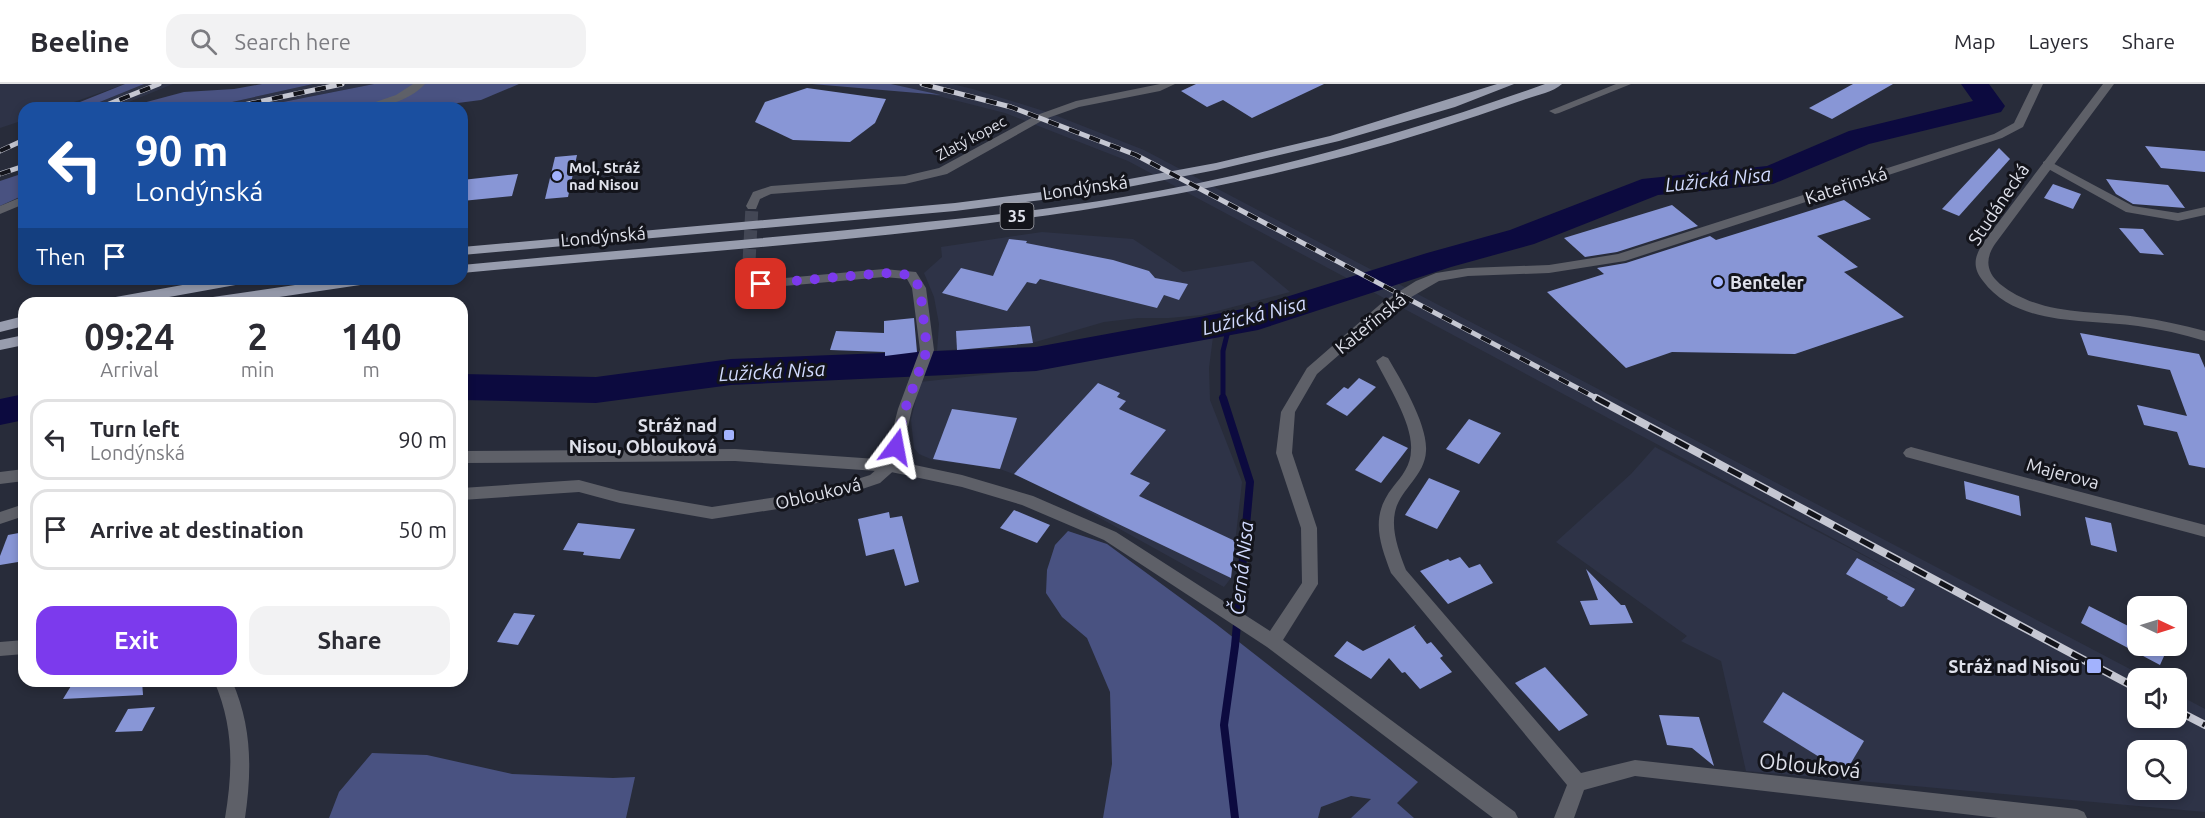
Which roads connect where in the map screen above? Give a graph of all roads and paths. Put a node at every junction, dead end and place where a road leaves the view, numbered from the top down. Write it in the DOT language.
graph roads {
  1 [pos="420,84"];
  2 [pos="1170,84"];
  3 [pos="1508,84"];
  4 [pos="1556,84"];
  5 [pos="1626,84"];
  6 [pos="2038,84"];
  7 [pos="2109,84"];
  8 [pos="384,102"];
  9 [pos="1555,111"];
  10 [pos="2047,164"];
  11 [pos="18,202"];
  12 [pos="752,206"];
  13 [pos="0,210"];
  14 [pos="2205,211"];
  15 [pos="468,249"];
  16 [pos="749,262"];
  17 [pos="468,268"];
  18 [pos="208,285"];
  19 [pos="327,285"];
  20 [pos="143,297"];
  21 [pos="246,297"];
  22 [pos="18,322"];
  23 [pos="0,327"];
  24 [pos="2205,336"];
  25 [pos="18,340"];
  26 [pos="0,345"];
  27 [pos="1383,361"];
  28 [pos="1911,453"];
  29 [pos="468,457"];
  30 [pos="891,466"];
  31 [pos="18,476"];
  32 [pos="0,478"];
  33 [pos="468,494"];
  34 [pos="18,512"];
  35 [pos="0,518"];
  36 [pos="2205,531"];
  37 [pos="1273,642"];
  38 [pos="18,648"];
  39 [pos="0,649"];
  40 [pos="225,687"];
  41 [pos="1577,783"];
  42 [pos="235,818"];
  43 [pos="1508,818"];
  44 [pos="1564,818"];
  45 [pos="2077,818"];
  1 -- 8 [label="street"];
  2 -- 12 [label="street, Zlatý kopec"];
  3 -- 15 [label="highway, Londýnská / 35"];
  4 -- 17 [label="highway, Londýnská / 35"];
  5 -- 9 [label="street"];
  6 -- 37 [label="street, Kateřinská"];
  7 -- 10 [label="street, Studánecká"];
  10 -- 14 [label="street"];
  10 -- 24 [label="street, Studánecká"];
  11 -- 13 [label="street"];
  16 -- 30 [label="street"];
  18 -- 20 [label="highway"];
  19 -- 21 [label="highway"];
  22 -- 23 [label="highway"];
  25 -- 26 [label="highway"];
  27 -- 41 [label="street, Kateřinská"];
  28 -- 36 [label="street, Majerova"];
  29 -- 30 [label="street"];
  30 -- 33 [label="street, Oblouková"];
  30 -- 37 [label="street"];
  31 -- 32 [label="street"];
  34 -- 35 [label="street"];
  37 -- 43 [label="street"];
  38 -- 39 [label="street"];
  40 -- 42 [label="street"];
  41 -- 44 [label="street"];
  41 -- 45 [label="street, Oblouková"];
}
